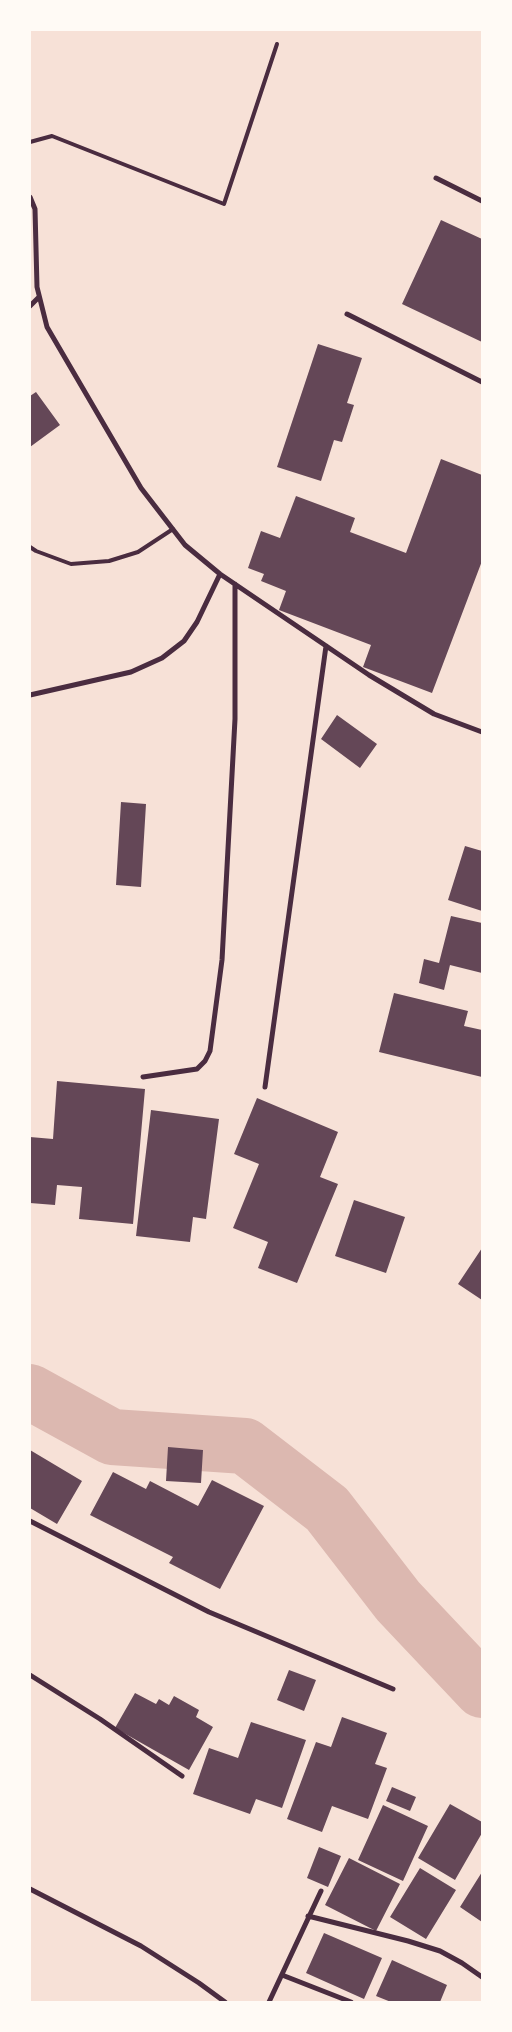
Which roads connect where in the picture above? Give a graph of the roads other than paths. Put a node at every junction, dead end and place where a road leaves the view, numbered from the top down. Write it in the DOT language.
graph roads {
  1 [pos="277,44"];
  2 [pos="30,142"];
  3 [pos="436,178"];
  4 [pos="30,197"];
  5 [pos="482,202"];
  6 [pos="39,297"];
  7 [pos="30,306"];
  8 [pos="347,314"];
  9 [pos="482,382"];
  10 [pos="173,529"];
  11 [pos="30,547"];
  12 [pos="220,574"];
  13 [pos="235,584"];
  14 [pos="326,646"];
  15 [pos="30,695"];
  16 [pos="482,732"];
  17 [pos="143,1077"];
  18 [pos="265,1087"];
  19 [pos="30,1520"];
  20 [pos="30,1676"];
  21 [pos="393,1689"];
  22 [pos="182,1776"];
  23 [pos="30,1889"];
  24 [pos="321,1891"];
  25 [pos="308,1916"];
  26 [pos="282,1975"];
  27 [pos="482,1978"];
  28 [pos="225,2002"];
  29 [pos="269,2002"];
  30 [pos="351,2002"];
  1 -- 2 [label="lane"];
  3 -- 5 [label="street"];
  4 -- 6 [label="street"];
  6 -- 7 [label="street"];
  6 -- 10 [label="street"];
  8 -- 9 [label="street"];
  10 -- 11 [label="lane"];
  10 -- 12 [label="street"];
  12 -- 13 [label="street"];
  12 -- 15 [label="street"];
  13 -- 14 [label="street"];
  13 -- 17 [label="street"];
  14 -- 16 [label="street"];
  14 -- 18 [label="street"];
  19 -- 21 [label="street"];
  20 -- 22 [label="street"];
  23 -- 28 [label="street"];
  24 -- 25 [label="street"];
  25 -- 26 [label="street"];
  25 -- 27 [label="street"];
  26 -- 29 [label="street"];
  26 -- 30 [label="street"];
}
